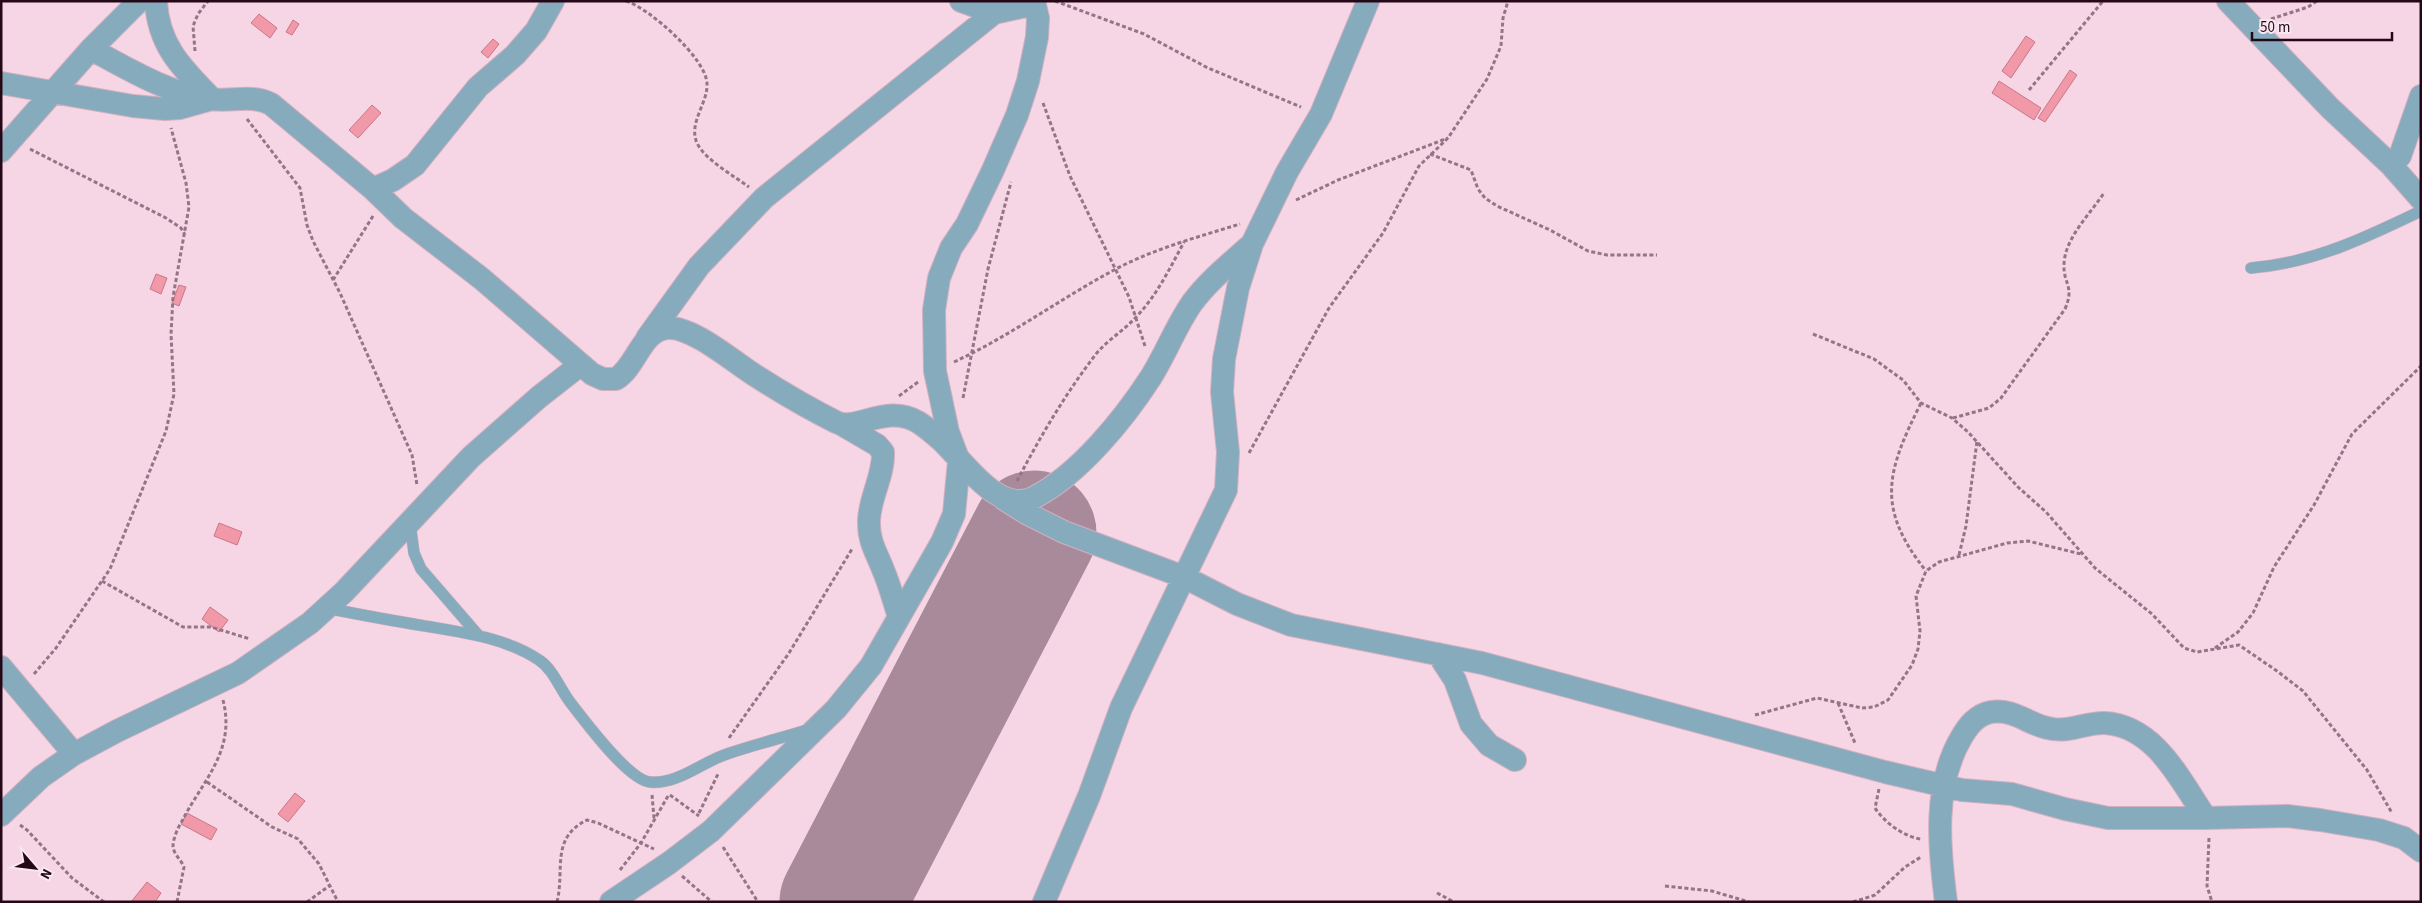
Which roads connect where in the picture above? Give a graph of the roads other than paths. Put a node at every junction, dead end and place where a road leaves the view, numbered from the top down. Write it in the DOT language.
graph roads {
  1 [pos="139,1"];
  2 [pos="156,1"];
  3 [pos="553,1"];
  4 [pos="961,1"];
  5 [pos="1368,1"];
  6 [pos="2228,1"];
  7 [pos="1041,2"];
  8 [pos="994,13"];
  9 [pos="91,49"];
  10 [pos="1,83"];
  11 [pos="204,92"];
  12 [pos="2421,96"];
  13 [pos="46,100"];
  14 [pos="6,146"];
  15 [pos="2391,165"];
  16 [pos="378,194"];
  17 [pos="2421,199"];
  18 [pos="2421,211"];
  19 [pos="1252,244"];
  20 [pos="2251,268"];
  21 [pos="646,339"];
  22 [pos="580,365"];
  23 [pos="841,424"];
  24 [pos="959,462"];
  25 [pos="1006,498"];
  26 [pos="414,516"];
  27 [pos="1184,577"];
  28 [pos="326,608"];
  29 [pos="899,616"];
  30 [pos="479,636"];
  31 [pos="1438,654"];
  32 [pos="1,667"];
  33 [pos="818,726"];
  34 [pos="74,754"];
  35 [pos="1515,760"];
  36 [pos="1942,786"];
  37 [pos="2,814"];
  38 [pos="2206,818"];
  39 [pos="2412,844"];
  40 [pos="611,902"];
  41 [pos="1044,902"];
  42 [pos="1946,902"];
  1 -- 9 [label="street"];
  2 -- 11 [label="street"];
  3 -- 16 [label="street"];
  4 -- 8 [label="street"];
  5 -- 19 [label="street"];
  6 -- 15 [label="street"];
  7 -- 8 [label="street"];
  7 -- 24 [label="street"];
  8 -- 21 [label="street"];
  9 -- 11 [label="street"];
  9 -- 13 [label="street"];
  10 -- 13 [label="street"];
  11 -- 13 [label="street"];
  11 -- 16 [label="street"];
  12 -- 15 [label="street"];
  13 -- 14 [label="street"];
  15 -- 17 [label="street"];
  16 -- 22 [label="street"];
  18 -- 20 [label="lane"];
  19 -- 25 [label="street"];
  19 -- 27 [label="street"];
  21 -- 22 [label="street"];
  21 -- 23 [label="street"];
  22 -- 26 [label="street"];
  23 -- 24 [label="street"];
  23 -- 29 [label="street"];
  24 -- 25 [label="street"];
  24 -- 29 [label="street"];
  25 -- 27 [label="street"];
  26 -- 28 [label="street"];
  26 -- 30 [label="lane"];
  27 -- 31 [label="street"];
  27 -- 41 [label="street"];
  28 -- 30 [label="lane"];
  28 -- 34 [label="street"];
  29 -- 33 [label="street"];
  30 -- 33 [label="lane"];
  31 -- 35 [label="street"];
  31 -- 36 [label="street"];
  32 -- 34 [label="street"];
  33 -- 40 [label="street"];
  34 -- 37 [label="street"];
  36 -- 38 [label="street"];
  36 -- 38 [label="street"];
  36 -- 42 [label="street"];
  38 -- 39 [label="street"];
}
